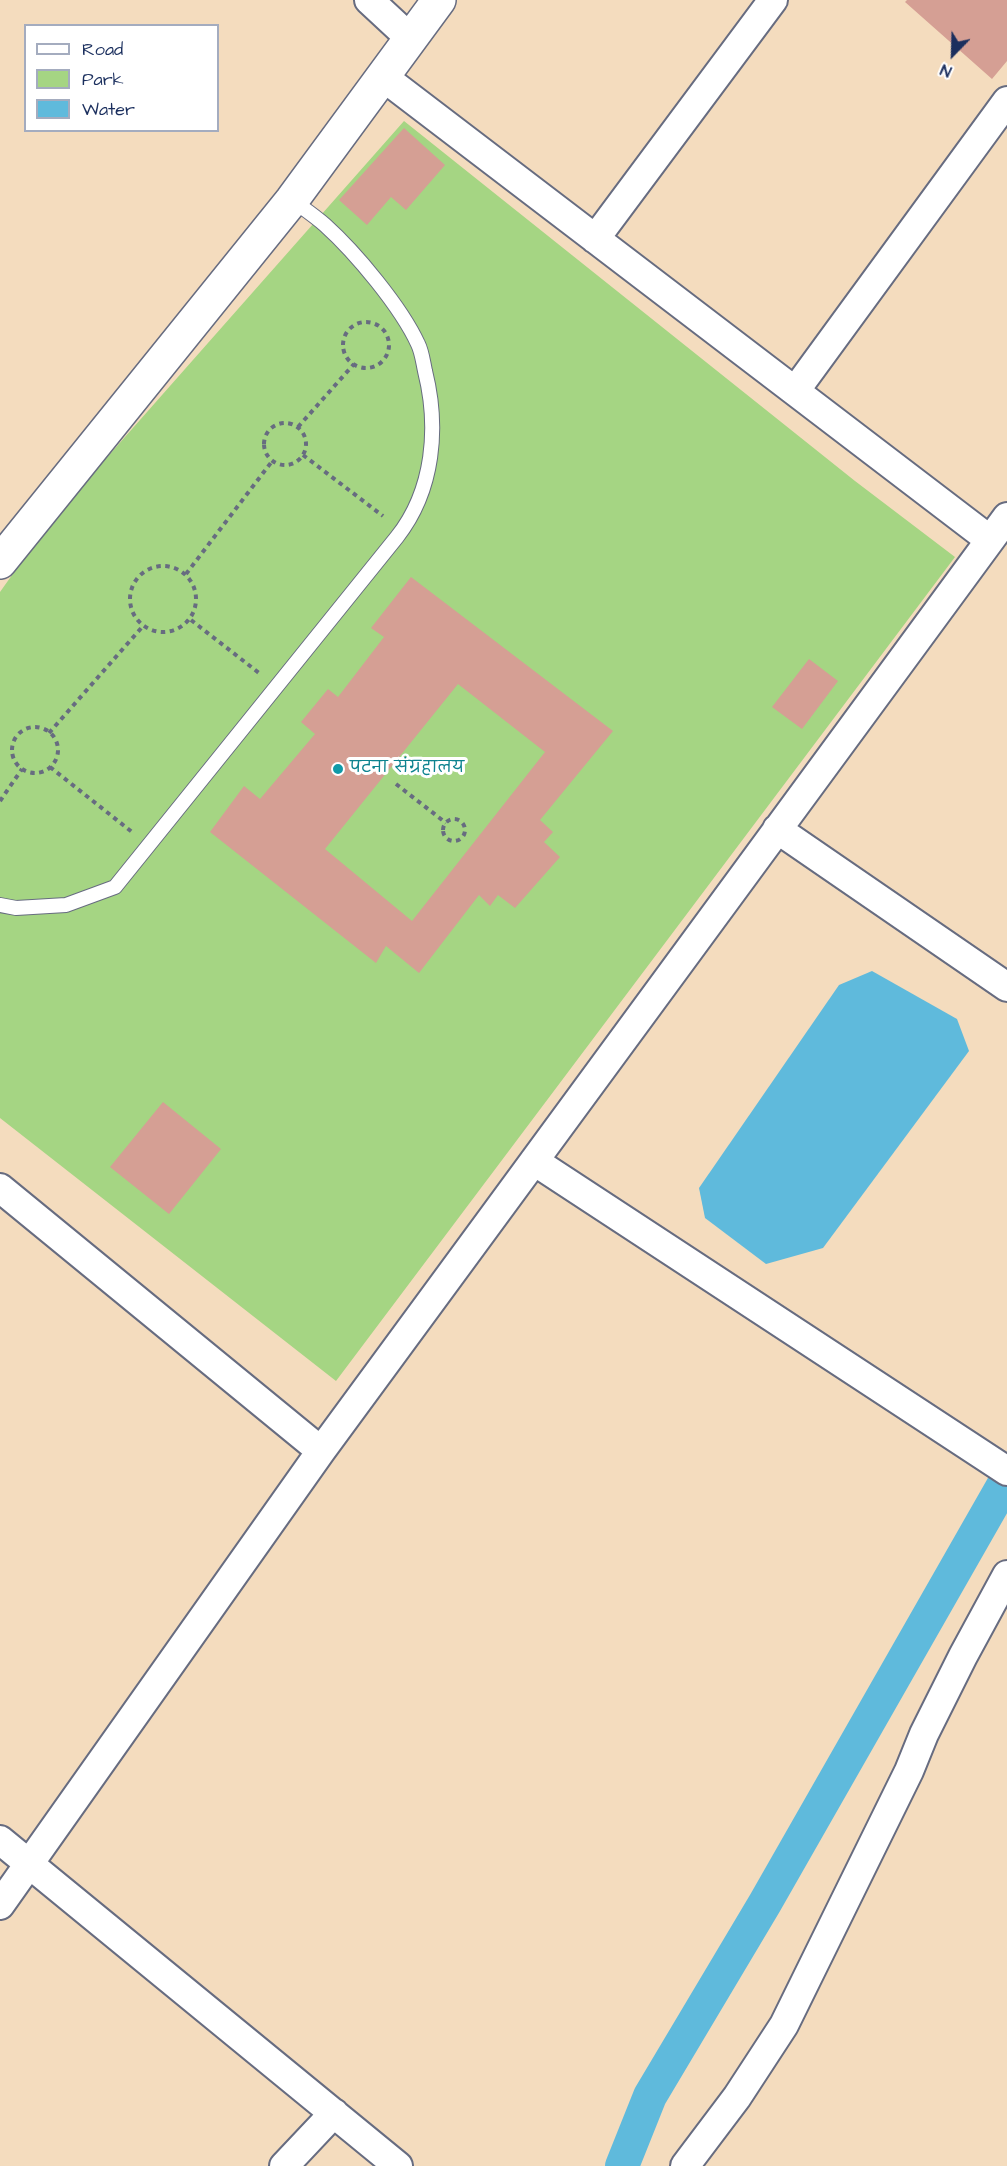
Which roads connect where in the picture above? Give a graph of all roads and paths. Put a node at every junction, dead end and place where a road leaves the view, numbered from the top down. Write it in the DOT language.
graph roads {
  1 [pos="369,0"];
  2 [pos="439,0"];
  3 [pos="773,0"];
  4 [pos="411,39"];
  5 [pos="382,76"];
  6 [pos="1007,101"];
  7 [pos="292,200"];
  8 [pos="595,239"];
  9 [pos="354,364"];
  10 [pos="795,391"];
  11 [pos="298,427"];
  12 [pos="303,455"];
  13 [pos="273,460"];
  14 [pos="1007,517"];
  15 [pos="402,531"];
  16 [pos="990,540"];
  17 [pos="0,562"];
  18 [pos="186,574"];
  19 [pos="190,620"];
  20 [pos="143,626"];
  21 [pos="276,687"];
  22 [pos="49,733"];
  23 [pos="50,767"];
  24 [pos="22,769"];
  25 [pos="396,784"];
  26 [pos="0,801"];
  27 [pos="446,823"];
  28 [pos="777,829"];
  29 [pos="149,845"];
  30 [pos="0,905"];
  31 [pos="1007,987"];
  32 [pos="534,1161"];
  33 [pos="0,1188"];
  34 [pos="321,1451"];
  35 [pos="1007,1471"];
  36 [pos="1007,1575"];
  37 [pos="0,1840"];
  38 [pos="30,1863"];
  39 [pos="0,1905"];
  40 [pos="334,2113"];
  41 [pos="284,2166"];
  42 [pos="398,2166"];
  43 [pos="685,2166"];
  1 -- 4 [label="street"];
  2 -- 4 [label="street"];
  3 -- 8 [label="street"];
  4 -- 5 [label="street"];
  5 -- 7 [label="street"];
  5 -- 8 [label="street"];
  6 -- 10 [label="street"];
  7 -- 15 [label="lane"];
  7 -- 17 [label="street"];
  8 -- 10 [label="street"];
  9 -- 9 [label="path"];
  9 -- 11 [label="path"];
  10 -- 16 [label="street"];
  11 -- 12 [label="path"];
  11 -- 13 [label="path"];
  12 -- 13 [label="path"];
  12 -- 15 [label="path"];
  13 -- 18 [label="path"];
  14 -- 16 [label="street"];
  15 -- 21 [label="lane"];
  16 -- 28 [label="street"];
  18 -- 19 [label="path"];
  18 -- 20 [label="path"];
  19 -- 20 [label="path"];
  19 -- 21 [label="path"];
  20 -- 22 [label="path"];
  21 -- 29 [label="lane"];
  22 -- 23 [label="path"];
  22 -- 24 [label="path"];
  23 -- 24 [label="path"];
  23 -- 29 [label="path"];
  24 -- 26 [label="path"];
  25 -- 27 [label="path"];
  27 -- 27 [label="path"];
  28 -- 31 [label="street"];
  28 -- 32 [label="street"];
  29 -- 30 [label="lane"];
  32 -- 34 [label="street"];
  32 -- 35 [label="street"];
  33 -- 34 [label="street"];
  34 -- 38 [label="street"];
  36 -- 43 [label="street"];
  37 -- 38 [label="street"];
  38 -- 39 [label="street"];
  38 -- 40 [label="street"];
  40 -- 41 [label="street"];
  40 -- 42 [label="street"];
}
